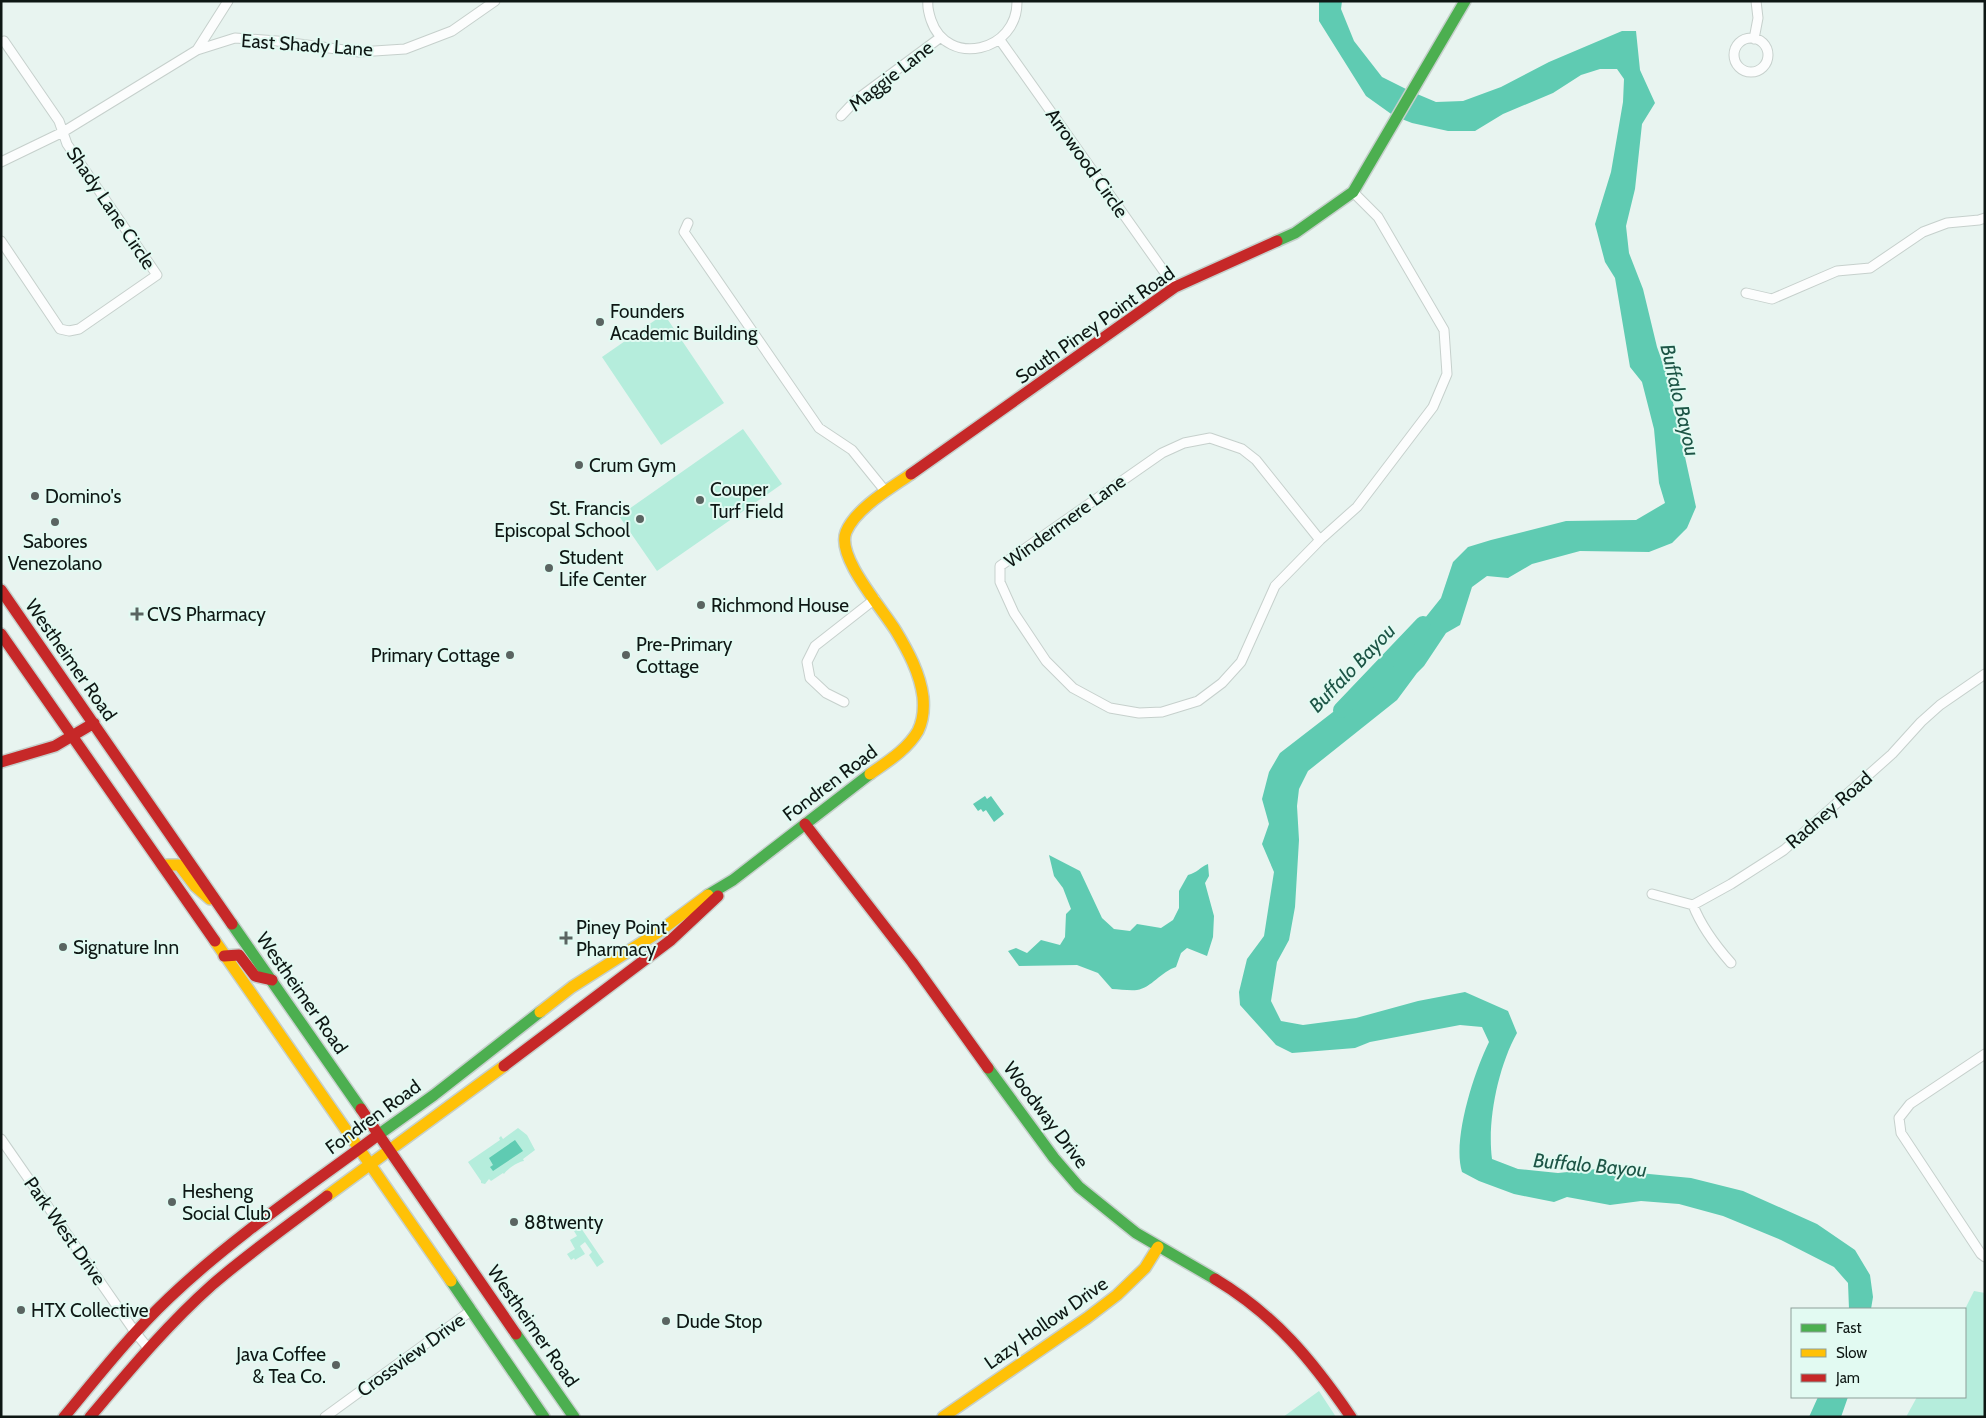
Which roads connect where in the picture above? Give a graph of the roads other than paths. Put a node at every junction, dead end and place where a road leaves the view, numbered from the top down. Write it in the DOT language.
graph roads {
  1 [pos="228,1"];
  2 [pos="495,1"];
  3 [pos="928,1"];
  4 [pos="1017,1"];
  5 [pos="1465,1"];
  6 [pos="1756,1"];
  7 [pos="941,37"];
  8 [pos="1754,39"];
  9 [pos="1000,40"];
  10 [pos="4,42"];
  11 [pos="197,50"];
  12 [pos="841,116"];
  13 [pos="63,132"];
  14 [pos="1,162"];
  15 [pos="1353,192"];
  16 [pos="1985,218"];
  17 [pos="688,223"];
  18 [pos="1,241"];
  19 [pos="1175,287"];
  20 [pos="1746,293"];
  21 [pos="886,492"];
  22 [pos="1320,540"];
  23 [pos="1,590"];
  24 [pos="875,599"];
  25 [pos="1,604"];
  26 [pos="16,612"];
  27 [pos="1,634"];
  28 [pos="1985,674"];
  29 [pos="923,698"];
  30 [pos="844,702"];
  31 [pos="94,723"];
  32 [pos="73,737"];
  33 [pos="1,762"];
  34 [pos="805,824"];
  35 [pos="162,865"];
  36 [pos="733,880"];
  37 [pos="1652,894"];
  38 [pos="1693,904"];
  39 [pos="221,906"];
  40 [pos="224,956"];
  41 [pos="1732,963"];
  42 [pos="272,980"];
  43 [pos="1985,1054"];
  44 [pos="379,1134"];
  45 [pos="1,1139"];
  46 [pos="360,1148"];
  47 [pos="390,1150"];
  48 [pos="371,1163"];
  49 [pos="1158,1247"];
  50 [pos="1985,1257"];
  51 [pos="472,1310"];
  52 [pos="135,1332"];
  53 [pos="148,1348"];
  54 [pos="64,1417"];
  55 [pos="90,1417"];
  56 [pos="325,1417"];
  57 [pos="544,1417"];
  58 [pos="574,1417"];
  59 [pos="943,1417"];
  60 [pos="1351,1417"];
  1 -- 11 [label="street"];
  2 -- 11 [label="street, East Shady Lane"];
  3 -- 7 [label="street"];
  4 -- 9 [label="street"];
  5 -- 15 [label="street, South Piney Point Road"];
  6 -- 8 [label="street"];
  7 -- 9 [label="street"];
  7 -- 12 [label="street, Maggie Lane"];
  9 -- 19 [label="street, Arrowood Circle"];
  10 -- 13 [label="street"];
  11 -- 13 [label="street"];
  13 -- 14 [label="street"];
  13 -- 18 [label="street, Shady Lane Circle"];
  15 -- 19 [label="street, South Piney Point Road"];
  15 -- 22 [label="street, Windermere Lane"];
  16 -- 20 [label="street"];
  17 -- 21 [label="street"];
  19 -- 21 [label="street, South Piney Point Road"];
  21 -- 24 [label="street, South Piney Point Road"];
  22 -- 22 [label="street, Windermere Lane"];
  23 -- 26 [label="street, Westheimer Road"];
  24 -- 29 [label="street, South Piney Point Road"];
  24 -- 30 [label="street"];
  25 -- 26 [label="street"];
  26 -- 31 [label="street, Westheimer Road"];
  27 -- 32 [label="street"];
  28 -- 38 [label="street, Radney Road"];
  29 -- 34 [label="street, Fondren Road"];
  31 -- 32 [label="street"];
  31 -- 39 [label="street, Westheimer Road"];
  32 -- 33 [label="street"];
  32 -- 35 [label="street"];
  34 -- 36 [label="street, Fondren Road"];
  34 -- 49 [label="street, Woodway Drive"];
  35 -- 39 [label="street"];
  35 -- 40 [label="street"];
  36 -- 44 [label="street, Fondren Road"];
  36 -- 47 [label="street, Fondren Road"];
  37 -- 38 [label="street"];
  38 -- 41 [label="street"];
  39 -- 42 [label="street, Westheimer Road"];
  40 -- 42 [label="street"];
  40 -- 46 [label="street"];
  42 -- 44 [label="street, Westheimer Road"];
  43 -- 50 [label="street"];
  44 -- 46 [label="street, Fondren Road"];
  44 -- 47 [label="street, Westheimer Road"];
  45 -- 52 [label="street, Park West Drive"];
  46 -- 48 [label="street"];
  46 -- 52 [label="street, Fondren Road"];
  47 -- 48 [label="street, Fondren Road"];
  47 -- 58 [label="street, Westheimer Road"];
  48 -- 51 [label="street"];
  48 -- 53 [label="street, Fondren Road"];
  49 -- 59 [label="street, Lazy Hollow Drive"];
  49 -- 60 [label="street, Woodway Drive"];
  51 -- 56 [label="street, Crossview Drive"];
  51 -- 57 [label="street"];
  52 -- 53 [label="street, Park West Drive"];
  52 -- 54 [label="street, Fondren Road"];
  53 -- 55 [label="street, Fondren Road"];
}
